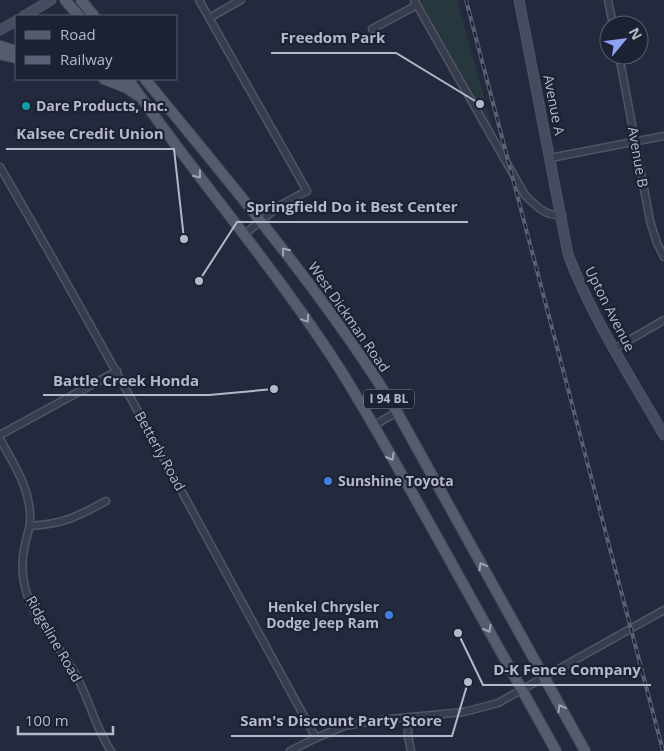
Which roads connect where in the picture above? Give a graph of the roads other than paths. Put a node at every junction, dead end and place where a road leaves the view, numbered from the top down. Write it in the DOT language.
graph roads {
  1 [pos="51,0"];
  2 [pos="65,0"];
  3 [pos="81,0"];
  4 [pos="200,0"];
  5 [pos="241,0"];
  6 [pos="519,0"];
  7 [pos="608,0"];
  8 [pos="416,3"];
  9 [pos="26,15"];
  10 [pos="77,15"];
  11 [pos="93,15"];
  12 [pos="611,15"];
  13 [pos="209,18"];
  14 [pos="15,22"];
  15 [pos="372,29"];
  16 [pos="0,30"];
  17 [pos="0,46"];
  18 [pos="15,50"];
  19 [pos="0,54"];
  20 [pos="15,58"];
  21 [pos="621,65"];
  22 [pos="107,80"];
  23 [pos="131,80"];
  24 [pos="148,81"];
  25 [pos="142,98"];
  26 [pos="664,136"];
  27 [pos="636,142"];
  28 [pos="550,158"];
  29 [pos="0,167"];
  30 [pos="562,215"];
  31 [pos="262,222"];
  32 [pos="245,234"];
  33 [pos="664,257"];
  34 [pos="664,320"];
  35 [pos="614,349"];
  36 [pos="117,371"];
  37 [pos="397,412"];
  38 [pos="373,426"];
  39 [pos="0,434"];
  40 [pos="664,435"];
  41 [pos="0,439"];
  42 [pos="106,501"];
  43 [pos="30,526"];
  44 [pos="664,610"];
  45 [pos="544,678"];
  46 [pos="522,690"];
  47 [pos="408,717"];
  48 [pos="316,738"];
  49 [pos="111,751"];
  50 [pos="290,751"];
  51 [pos="411,751"];
  52 [pos="556,751"];
  53 [pos="585,751"];
  1 -- 9 [label="street"];
  2 -- 10 [label="main road"];
  3 -- 11 [label="main road"];
  4 -- 13 [label="street"];
  5 -- 13 [label="street"];
  6 -- 28 [label="street, Avenue A"];
  7 -- 12 [label="street"];
  8 -- 15 [label="street"];
  8 -- 30 [label="street"];
  13 -- 31 [label="street"];
  14 -- 16 [label="street"];
  17 -- 18 [label="main road"];
  19 -- 20 [label="main road"];
  21 -- 27 [label="street, Avenue B"];
  22 -- 25 [label="main road"];
  23 -- 25 [label="main road, I 94 BL"];
  24 -- 31 [label="main road, West Dickman Road / I 94 BL"];
  25 -- 32 [label="main road, I 94 BL, one-way"];
  26 -- 27 [label="street"];
  27 -- 28 [label="street"];
  27 -- 33 [label="street, Avenue B"];
  28 -- 30 [label="street, Avenue A"];
  29 -- 36 [label="street, Betterly Road"];
  30 -- 35 [label="street, Upton Avenue"];
  31 -- 32 [label="street"];
  37 -- 31 [label="main road, West Dickman Road / I 94 BL, one-way"];
  32 -- 38 [label="main road, I 94 BL, one-way"];
  34 -- 35 [label="street"];
  35 -- 40 [label="street, Upton Avenue"];
  36 -- 39 [label="street"];
  36 -- 48 [label="street, Betterly Road"];
  37 -- 38 [label="street"];
  45 -- 37 [label="main road, West Dickman Road / I 94 BL, one-way"];
  38 -- 46 [label="main road, I 94 BL, one-way"];
  41 -- 43 [label="street, Ridgeline Road"];
  42 -- 43 [label="street"];
  43 -- 49 [label="street, Ridgeline Road"];
  44 -- 45 [label="street"];
  45 -- 46 [label="street"];
  53 -- 45 [label="main road, West Dickman Road / I 94 BL, one-way"];
  46 -- 47 [label="street"];
  46 -- 52 [label="main road, I 94 BL"];
  47 -- 48 [label="street"];
  47 -- 51 [label="street"];
  48 -- 50 [label="street"];
}
